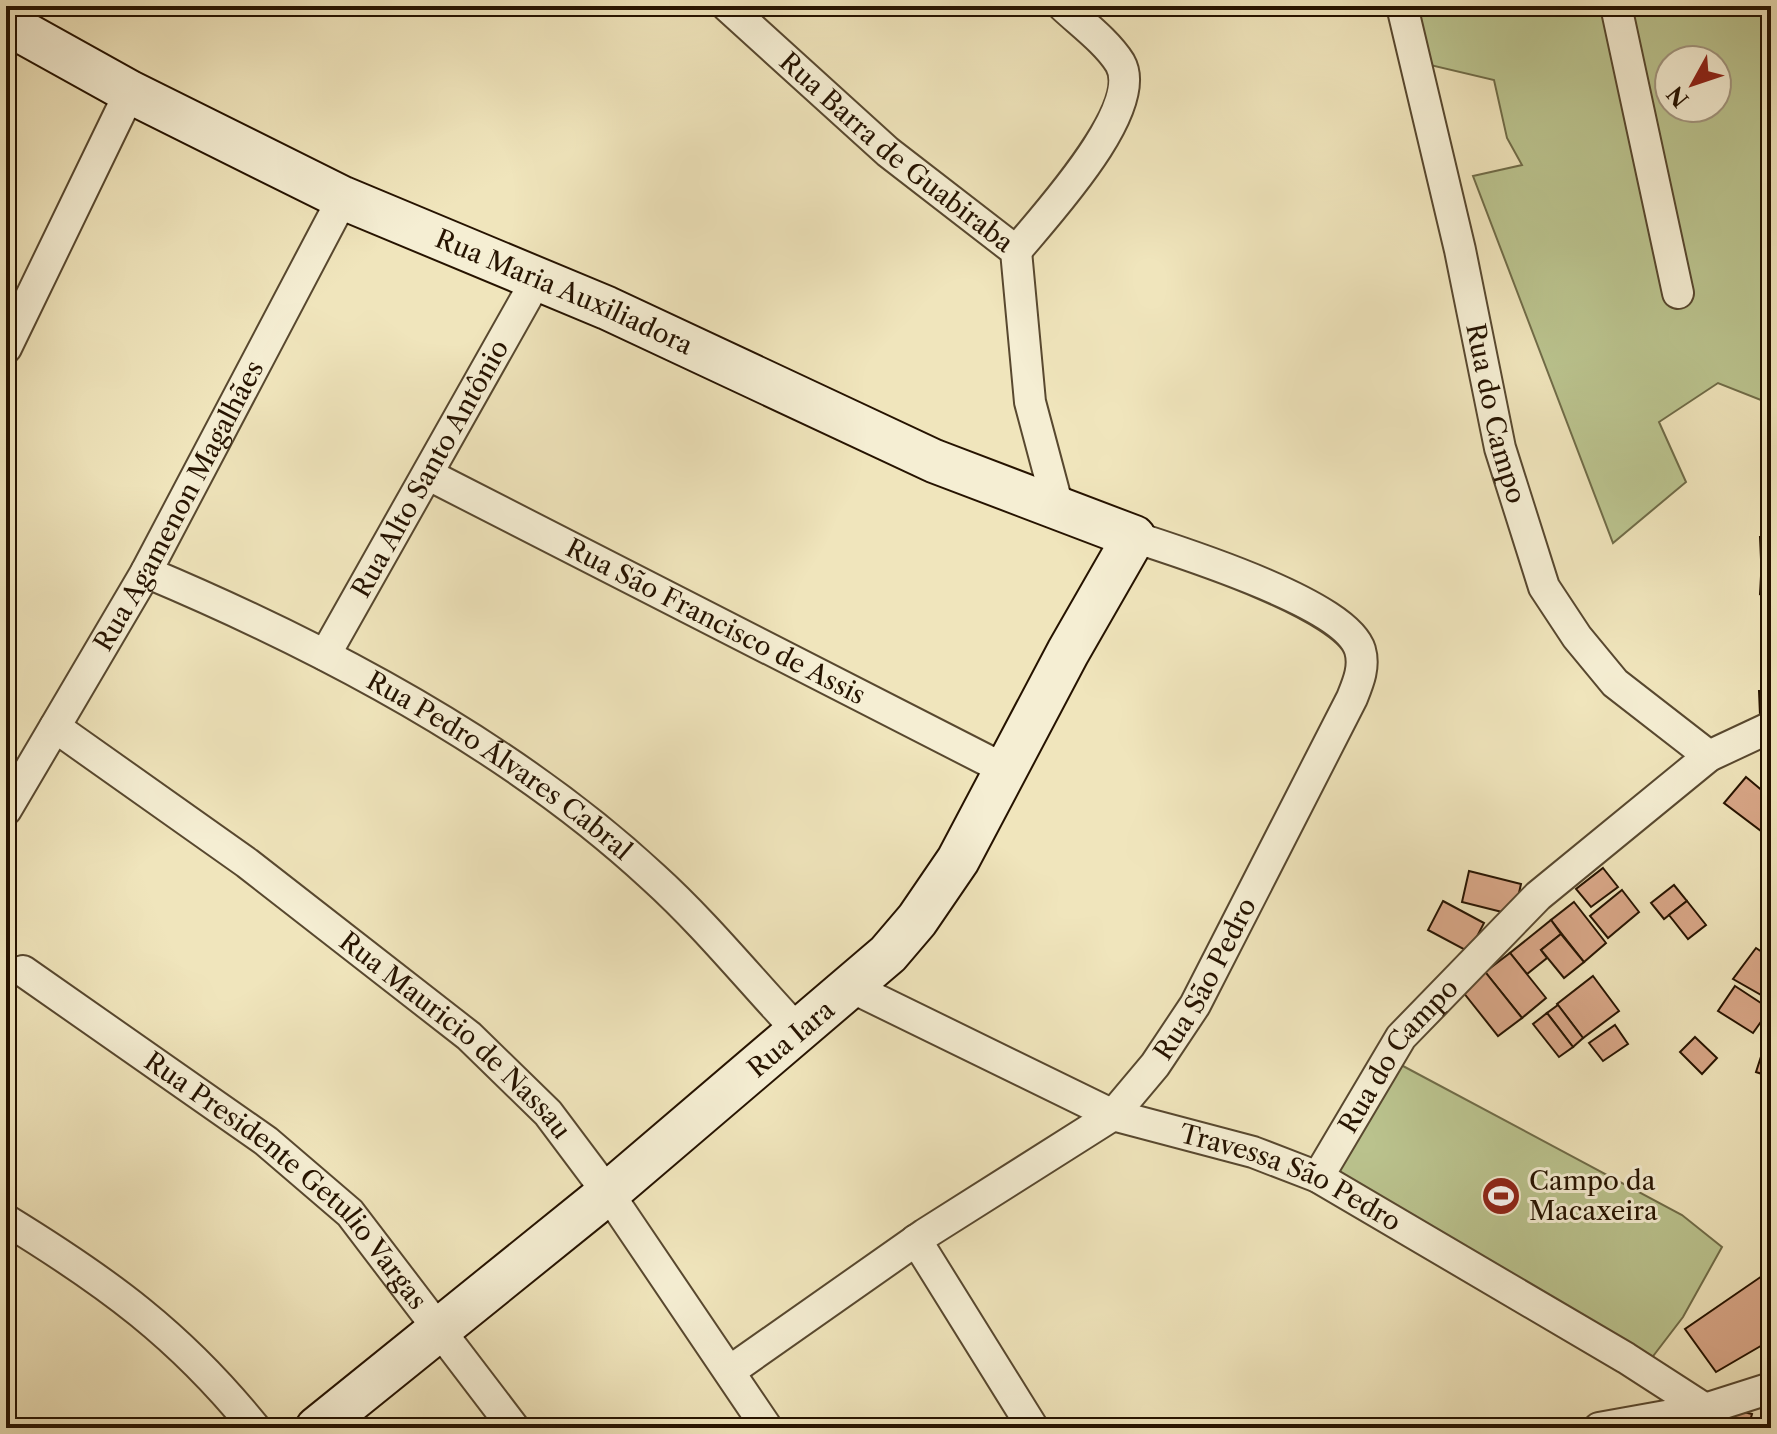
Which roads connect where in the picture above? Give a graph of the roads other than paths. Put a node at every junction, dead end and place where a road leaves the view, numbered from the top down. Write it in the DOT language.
graph roads {
  1 [pos="727,6"];
  2 [pos="1063,6"];
  3 [pos="1402,6"];
  4 [pos="1616,6"];
  5 [pos="6,23"];
  6 [pos="130,92"];
  7 [pos="343,198"];
  8 [pos="1016,251"];
  9 [pos="536,281"];
  10 [pos="1678,293"];
  11 [pos="6,348"];
  12 [pos="429,475"];
  13 [pos="1058,507"];
  14 [pos="1134,537"];
  15 [pos="146,572"];
  16 [pos="325,655"];
  17 [pos="55,727"];
  18 [pos="1771,727"];
  19 [pos="1709,756"];
  20 [pos="1004,769"];
  21 [pos="6,810"];
  22 [pos="23,971"];
  23 [pos="853,988"];
  24 [pos="799,1032"];
  25 [pos="1113,1115"];
  26 [pos="1318,1177"];
  27 [pos="608,1193"];
  28 [pos="6,1220"];
  29 [pos="916,1240"];
  30 [pos="439,1327"];
  31 [pos="730,1371"];
  32 [pos="1771,1388"];
  33 [pos="1705,1409"];
  34 [pos="255,1428"];
  35 [pos="317,1428"];
  36 [pos="514,1428"];
  37 [pos="767,1428"];
  38 [pos="1033,1428"];
  39 [pos="1599,1428"];
  1 -- 8 [label="street, Rua Barra de Guabiraba"];
  2 -- 8 [label="street"];
  3 -- 19 [label="street, Rua do Campo"];
  4 -- 10 [label="street"];
  5 -- 6 [label="street, Rua Maria Auxiliadora"];
  6 -- 7 [label="street, Rua Maria Auxiliadora"];
  6 -- 11 [label="street"];
  7 -- 9 [label="street, Rua Maria Auxiliadora"];
  7 -- 15 [label="street, Rua Agamenon Magalhães"];
  8 -- 13 [label="street, Rua Barra de Guabiraba"];
  9 -- 12 [label="street, Rua Alto Santo Antônio"];
  9 -- 13 [label="street, Rua Maria Auxiliadora"];
  12 -- 16 [label="street, Rua Alto Santo Antônio"];
  12 -- 20 [label="street, Rua São Francisco de Assis"];
  13 -- 14 [label="street, Rua Maria Auxiliadora"];
  14 -- 20 [label="street, Rua Iara"];
  14 -- 25 [label="street, Rua São Pedro"];
  15 -- 16 [label="street, Rua Pedro Álvares Cabral"];
  15 -- 17 [label="street, Rua Agamenon Magalhães"];
  16 -- 24 [label="street, Rua Pedro Álvares Cabral"];
  17 -- 21 [label="street, Rua Agamenon Magalhães"];
  17 -- 27 [label="street, Rua Mauricio de Nassau"];
  18 -- 19 [label="street, Rua do Campo"];
  19 -- 26 [label="street, Rua do Campo"];
  20 -- 23 [label="street, Rua Iara"];
  22 -- 30 [label="street, Rua Presidente Getulio Vargas"];
  23 -- 24 [label="street, Rua Iara"];
  23 -- 25 [label="street, Travessa São Pedro"];
  24 -- 27 [label="street, Rua Iara"];
  25 -- 26 [label="street, Travessa São Pedro"];
  25 -- 29 [label="street, Rua São Pedro"];
  26 -- 33 [label="street, Travessa São Pedro"];
  27 -- 30 [label="street, Rua Iara"];
  27 -- 31 [label="street, Rua Mauricio de Nassau"];
  28 -- 34 [label="street"];
  29 -- 31 [label="street, Rua São Pedro"];
  29 -- 38 [label="street"];
  30 -- 35 [label="street, Rua Iara"];
  30 -- 36 [label="street, Rua Presidente Getulio Vargas"];
  31 -- 37 [label="street, Rua Mauricio de Nassau"];
  32 -- 33 [label="street"];
  33 -- 39 [label="street"];
}
